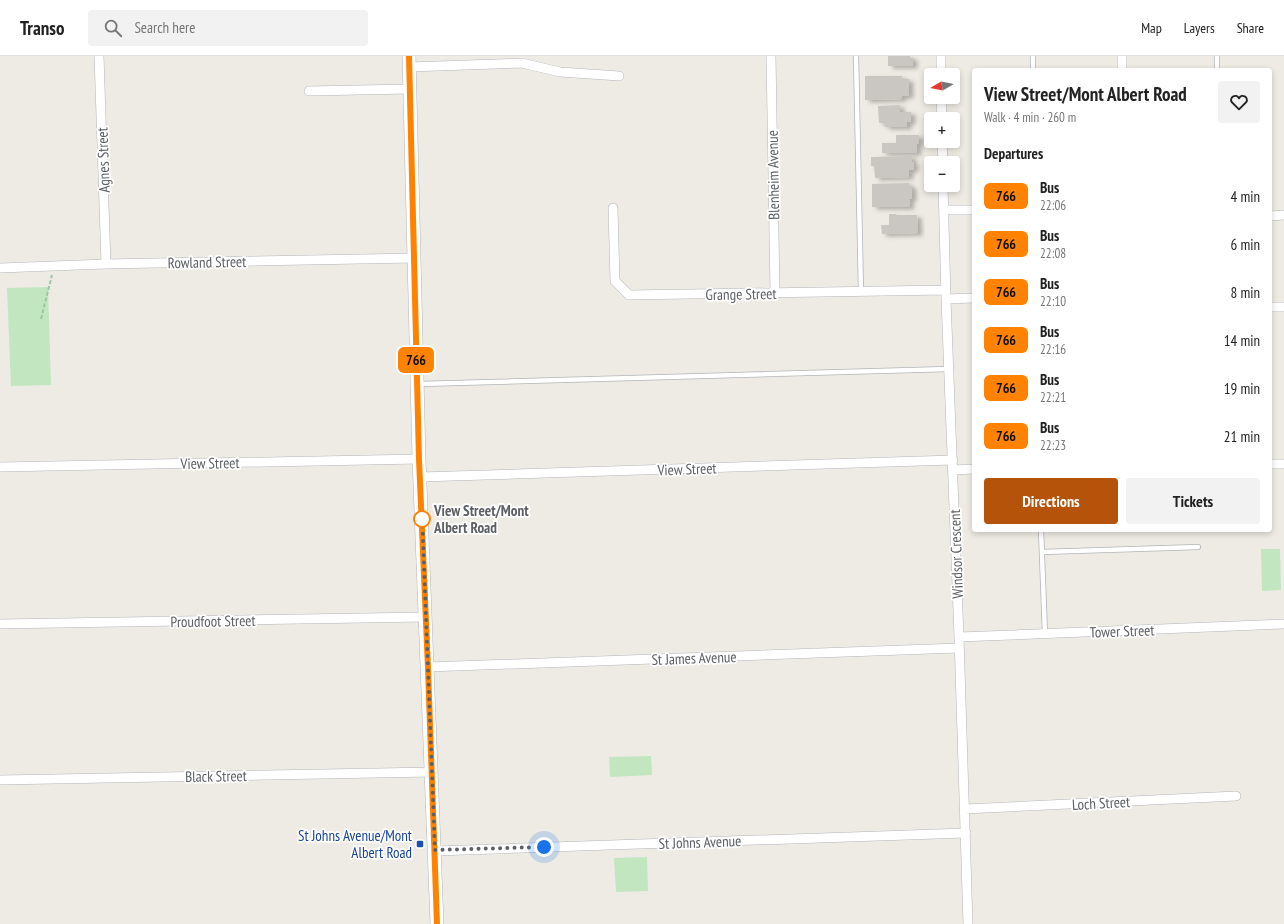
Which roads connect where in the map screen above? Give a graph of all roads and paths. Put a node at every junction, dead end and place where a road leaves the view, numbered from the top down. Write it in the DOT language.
graph roads {
  1 [pos="99,56"];
  2 [pos="771,56"];
  3 [pos="856,56"];
  4 [pos="940,56"];
  5 [pos="1033,56"];
  6 [pos="1122,56"];
  7 [pos="1217,56"];
  8 [pos="409,62"];
  9 [pos="941,68"];
  10 [pos="1033,68"];
  11 [pos="1122,68"];
  12 [pos="1217,68"];
  13 [pos="619,76"];
  14 [pos="409,89"];
  15 [pos="309,91"];
  16 [pos="943,192"];
  17 [pos="613,208"];
  18 [pos="944,210"];
  19 [pos="972,210"];
  20 [pos="1284,215"];
  21 [pos="1272,216"];
  22 [pos="414,258"];
  23 [pos="106,264"];
  24 [pos="54,266"];
  25 [pos="0,268"];
  26 [pos="861,292"];
  27 [pos="775,294"];
  28 [pos="946,294"];
  29 [pos="972,298"];
  30 [pos="1272,307"];
  31 [pos="1284,307"];
  32 [pos="41,320"];
  33 [pos="949,369"];
  34 [pos="417,384"];
  35 [pos="419,459"];
  36 [pos="1272,464"];
  37 [pos="1284,464"];
  38 [pos="953,465"];
  39 [pos="0,467"];
  40 [pos="972,469"];
  41 [pos="420,477"];
  42 [pos="1042,532"];
  43 [pos="1198,547"];
  44 [pos="1042,552"];
  45 [pos="426,617"];
  46 [pos="0,624"];
  47 [pos="1284,624"];
  48 [pos="1045,634"];
  49 [pos="959,637"];
  50 [pos="959,648"];
  51 [pos="428,668"];
  52 [pos="432,772"];
  53 [pos="0,780"];
  54 [pos="1236,796"];
  55 [pos="965,809"];
  56 [pos="966,833"];
  57 [pos="435,850"];
  58 [pos="437,924"];
  59 [pos="968,924"];
  1 -- 23 [label="street, Agnes Street"];
  2 -- 27 [label="street, Blenheim Avenue"];
  3 -- 26 [label="lane"];
  4 -- 9 [label="street"];
  5 -- 10 [label="lane"];
  6 -- 11 [label="street"];
  7 -- 12 [label="lane"];
  8 -- 13 [label="street"];
  8 -- 14 [label="main road"];
  14 -- 15 [label="street"];
  14 -- 22 [label="main road"];
  16 -- 18 [label="street, Windsor Crescent"];
  17 -- 27 [label="street, Grange Street"];
  18 -- 19 [label="street"];
  18 -- 28 [label="street, Windsor Crescent"];
  20 -- 21 [label="street"];
  22 -- 23 [label="street, Rowland Street"];
  22 -- 34 [label="main road"];
  23 -- 24 [label="street, Rowland Street"];
  24 -- 25 [label="street, Rowland Street"];
  24 -- 32 [label="path"];
  26 -- 27 [label="street, Grange Street"];
  26 -- 28 [label="street, Grange Street"];
  28 -- 29 [label="street, Grange Street"];
  28 -- 33 [label="street, Windsor Crescent"];
  30 -- 31 [label="street"];
  33 -- 34 [label="lane"];
  33 -- 38 [label="street, Windsor Crescent"];
  34 -- 35 [label="main road"];
  35 -- 39 [label="street, View Street"];
  35 -- 41 [label="main road"];
  36 -- 37 [label="street"];
  38 -- 40 [label="street, View Street"];
  38 -- 41 [label="street, View Street"];
  38 -- 49 [label="street, Windsor Crescent"];
  41 -- 45 [label="main road"];
  42 -- 44 [label="lane"];
  43 -- 44 [label="lane"];
  44 -- 48 [label="lane"];
  45 -- 46 [label="street, Proudfoot Street"];
  45 -- 51 [label="main road"];
  47 -- 48 [label="street, Tower Street"];
  48 -- 49 [label="street, Tower Street"];
  49 -- 50 [label="street, Windsor Crescent"];
  50 -- 51 [label="street, St James Avenue"];
  50 -- 55 [label="street, Windsor Crescent"];
  51 -- 52 [label="main road"];
  52 -- 53 [label="street, Black Street"];
  52 -- 57 [label="main road"];
  54 -- 55 [label="street, Loch Street"];
  55 -- 56 [label="street, Windsor Crescent"];
  56 -- 57 [label="street, St Johns Avenue"];
  56 -- 59 [label="street, Windsor Crescent"];
  57 -- 58 [label="main road"];
}
